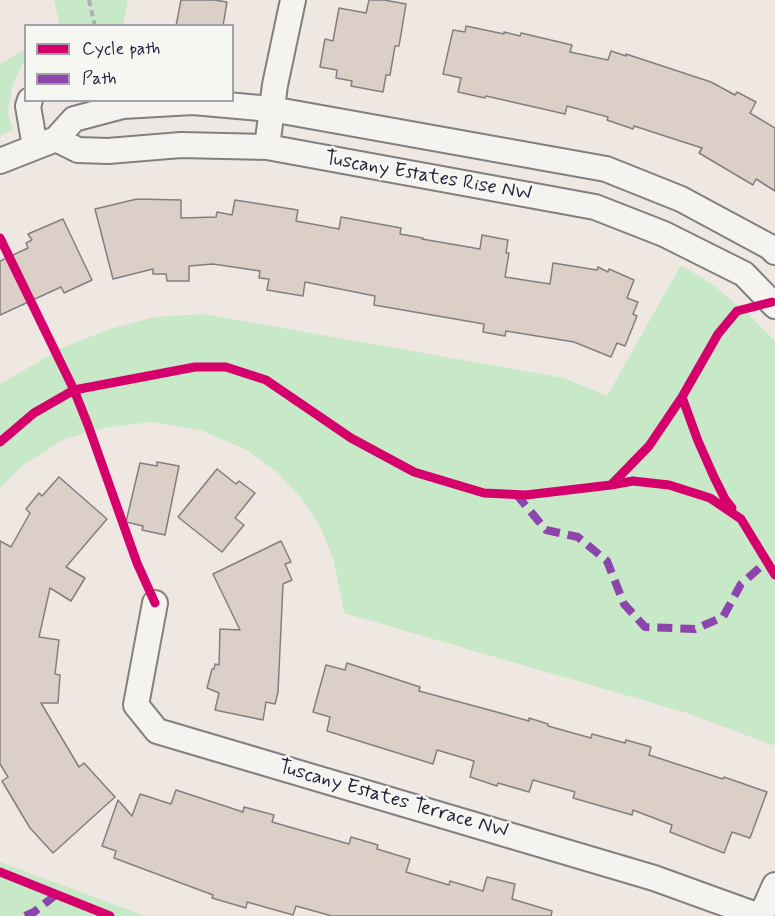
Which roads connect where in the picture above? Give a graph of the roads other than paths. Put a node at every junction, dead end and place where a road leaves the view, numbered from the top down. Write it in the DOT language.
graph roads {
  1 [pos="293,0"];
  2 [pos="29,102"];
  3 [pos="122,103"];
  4 [pos="271,108"];
  5 [pos="45,143"];
  6 [pos="267,147"];
  7 [pos="0,161"];
  8 [pos="773,247"];
  9 [pos="744,274"];
  10 [pos="774,303"];
  11 [pos="156,603"];
  12 [pos="775,885"];
  13 [pos="760,916"];
  1 -- 4 [label="street"];
  2 -- 5 [label="street"];
  3 -- 4 [label="street, Tuscany Estates Rise NW"];
  3 -- 5 [label="street, Tuscany Estates Rise NW"];
  4 -- 6 [label="street"];
  4 -- 8 [label="street, Tuscany Estates Rise NW"];
  5 -- 6 [label="street, Tuscany Estates Rise NW"];
  5 -- 7 [label="street, Tuscany Estates Rise NW"];
  6 -- 9 [label="street, Tuscany Estates Rise NW"];
  8 -- 9 [label="street"];
  9 -- 10 [label="street, Tuscany Estates Rise NW"];
  11 -- 13 [label="street, Tuscany Estates Terrace NW"];
  12 -- 13 [label="street"];
}
